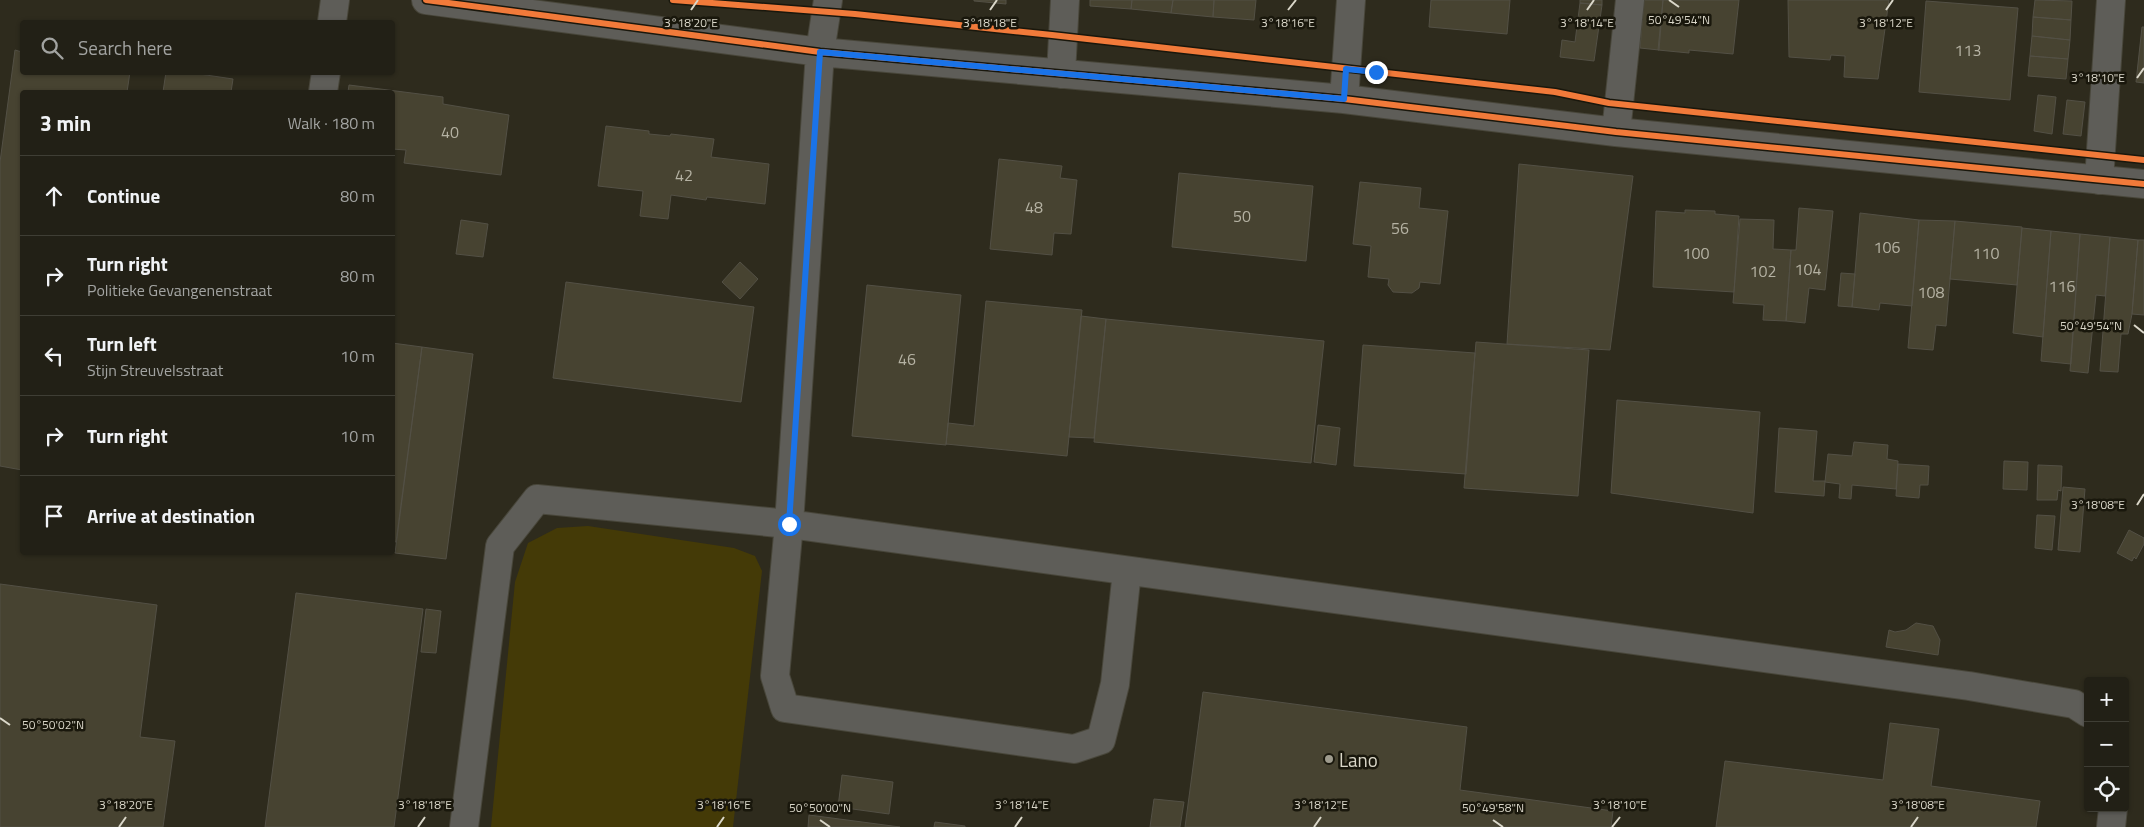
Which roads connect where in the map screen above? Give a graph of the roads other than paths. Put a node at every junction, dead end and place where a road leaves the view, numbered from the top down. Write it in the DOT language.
graph roads {
  1 [pos="335,0"];
  2 [pos="426,0"];
  3 [pos="828,0"];
  4 [pos="1065,0"];
  5 [pos="1351,0"];
  6 [pos="1630,0"];
  7 [pos="2111,0"];
  8 [pos="332,20"];
  9 [pos="820,52"];
  10 [pos="1061,74"];
  11 [pos="326,75"];
  12 [pos="323,90"];
  13 [pos="1344,99"];
  14 [pos="1616,132"];
  15 [pos="2099,180"];
  16 [pos="2144,184"];
  17 [pos="789,524"];
  18 [pos="1127,570"];
  19 [pos="2084,710"];
  20 [pos="2112,812"];
  21 [pos="464,827"];
  22 [pos="2110,827"];
  1 -- 8 [label="street"];
  2 -- 9 [label="street"];
  3 -- 9 [label="street"];
  4 -- 10 [label="street"];
  5 -- 13 [label="street"];
  6 -- 14 [label="street"];
  7 -- 15 [label="street"];
  9 -- 10 [label="street"];
  9 -- 17 [label="street"];
  10 -- 13 [label="street"];
  11 -- 12 [label="street"];
  13 -- 14 [label="street"];
  14 -- 15 [label="street"];
  15 -- 16 [label="street"];
  17 -- 18 [label="street"];
  17 -- 18 [label="street"];
  17 -- 21 [label="street"];
  18 -- 19 [label="street"];
  20 -- 22 [label="street"];
}
